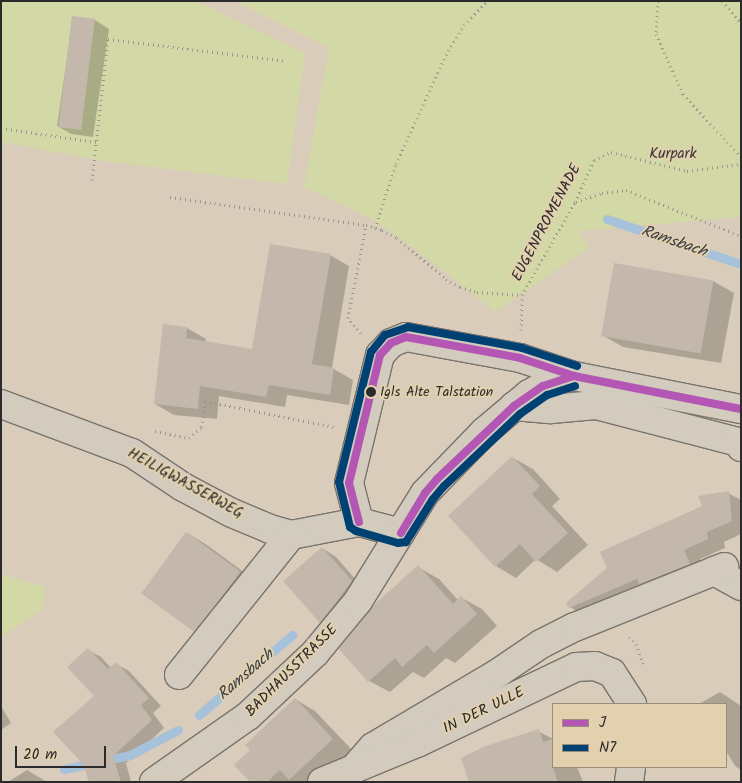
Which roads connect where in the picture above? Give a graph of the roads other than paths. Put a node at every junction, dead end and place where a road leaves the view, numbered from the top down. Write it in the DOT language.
graph roads {
  1 [pos="574,376"];
  2 [pos="1,404"];
  3 [pos="514,406"];
  4 [pos="741,409"];
  5 [pos="741,447"];
  6 [pos="359,522"];
  7 [pos="401,532"];
  8 [pos="291,535"];
  9 [pos="726,575"];
  10 [pos="179,675"];
  11 [pos="631,703"];
  12 [pos="631,768"];
  13 [pos="352,771"];
  14 [pos="154,782"];
  15 [pos="322,782"];
  16 [pos="630,782"];
  1 -- 3 [label="street, BADHAUSSTRASSE"];
  1 -- 4 [label="street"];
  1 -- 6 [label="street"];
  2 -- 8 [label="street, HEILIGWASSERWEG"];
  3 -- 5 [label="street"];
  3 -- 7 [label="street, BADHAUSSTRASSE"];
  6 -- 7 [label="street"];
  6 -- 8 [label="street"];
  7 -- 14 [label="street, BADHAUSSTRASSE"];
  8 -- 10 [label="street"];
  9 -- 13 [label="street"];
  11 -- 13 [label="street, IN DER ULLE"];
  12 -- 16 [label="street"];
  13 -- 15 [label="street, IN DER ULLE"];
}
